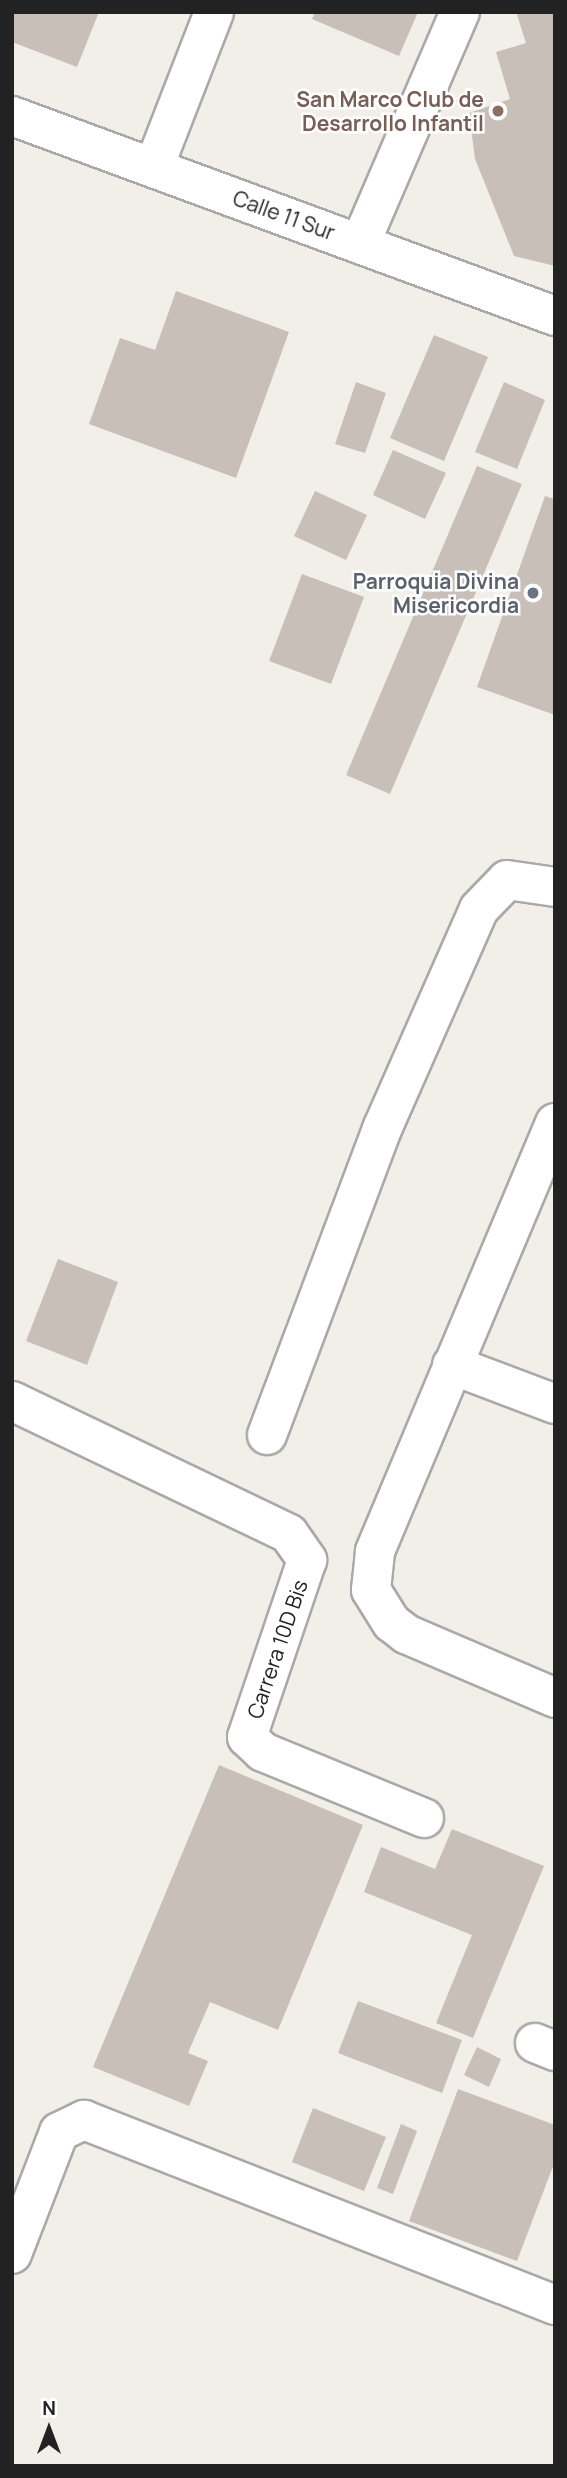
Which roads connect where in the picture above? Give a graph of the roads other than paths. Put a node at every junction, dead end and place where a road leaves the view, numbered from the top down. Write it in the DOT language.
graph roads {
  1 [pos="214,12"];
  2 [pos="460,12"];
  3 [pos="12,116"];
  4 [pos="154,167"];
  5 [pos="360,244"];
  6 [pos="555,316"];
  7 [pos="555,887"];
  8 [pos="555,1123"];
  9 [pos="452,1365"];
  10 [pos="12,1401"];
  11 [pos="555,1404"];
  12 [pos="267,1435"];
  13 [pos="555,1698"];
  14 [pos="424,1818"];
  15 [pos="12,2254"];
  16 [pos="555,2305"];
  1 -- 4 [label="street"];
  2 -- 5 [label="street"];
  3 -- 4 [label="street, Calle 11 Sur"];
  4 -- 5 [label="street, Calle 11 Sur"];
  5 -- 6 [label="street, Calle 11 Sur"];
  7 -- 12 [label="street"];
  8 -- 9 [label="street"];
  9 -- 11 [label="street"];
  9 -- 13 [label="street"];
  10 -- 14 [label="street, Carrera 10D Bis"];
  15 -- 16 [label="street"];
}
